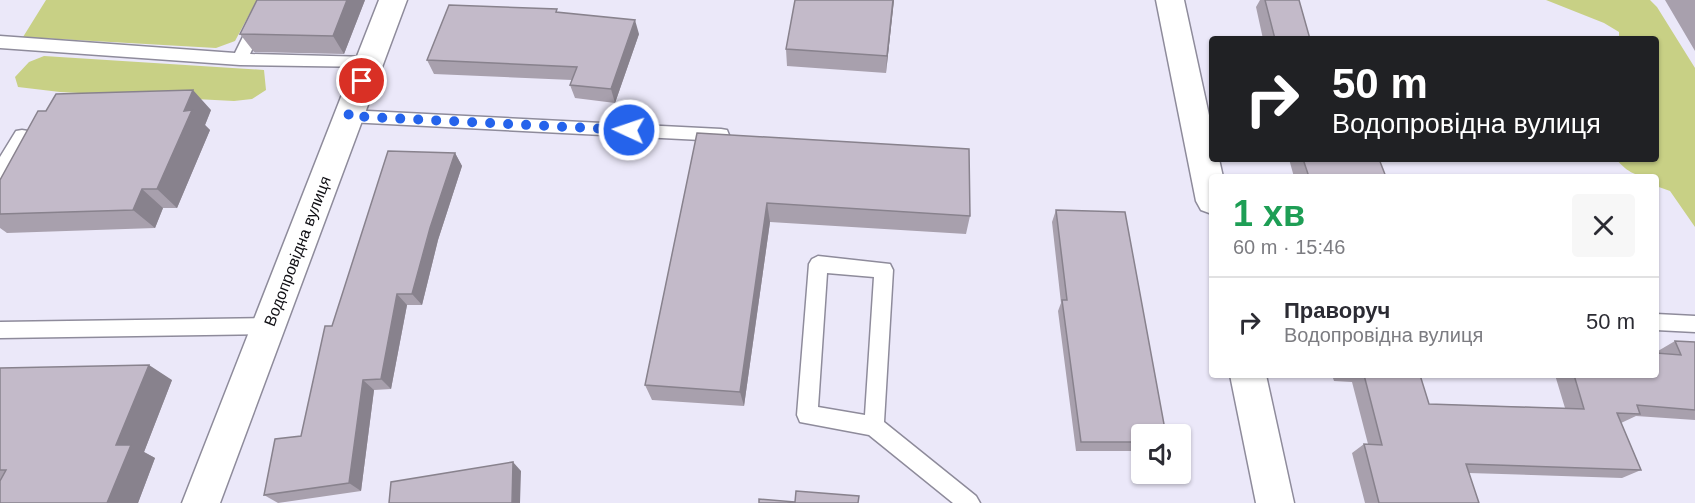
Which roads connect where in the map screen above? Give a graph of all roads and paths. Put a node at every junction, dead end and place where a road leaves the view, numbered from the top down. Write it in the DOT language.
graph roads {
  1 [pos="268,0"];
  2 [pos="393,0"];
  3 [pos="1170,0"];
  4 [pos="0,42"];
  5 [pos="240,59"];
  6 [pos="369,63"];
  7 [pos="348,116"];
  8 [pos="734,135"];
  9 [pos="22,136"];
  10 [pos="0,172"];
  11 [pos="1209,187"];
  12 [pos="1659,322"];
  13 [pos="1695,324"];
  14 [pos="268,326"];
  15 [pos="0,330"];
  16 [pos="1249,378"];
  17 [pos="874,426"];
  18 [pos="201,503"];
  19 [pos="969,503"];
  20 [pos="1275,503"];
  1 -- 5 [label="lane"];
  2 -- 6 [label="street, Водопровідна вулиця"];
  3 -- 11 [label="street"];
  4 -- 5 [label="lane"];
  5 -- 6 [label="lane"];
  6 -- 7 [label="street, Водопровідна вулиця"];
  7 -- 8 [label="lane"];
  7 -- 14 [label="street, Водопровідна вулиця"];
  9 -- 10 [label="lane"];
  12 -- 13 [label="lane"];
  14 -- 15 [label="lane"];
  14 -- 18 [label="street, Водопровідна вулиця"];
  16 -- 20 [label="street"];
  17 -- 17 [label="lane"];
  17 -- 19 [label="lane"];
}
